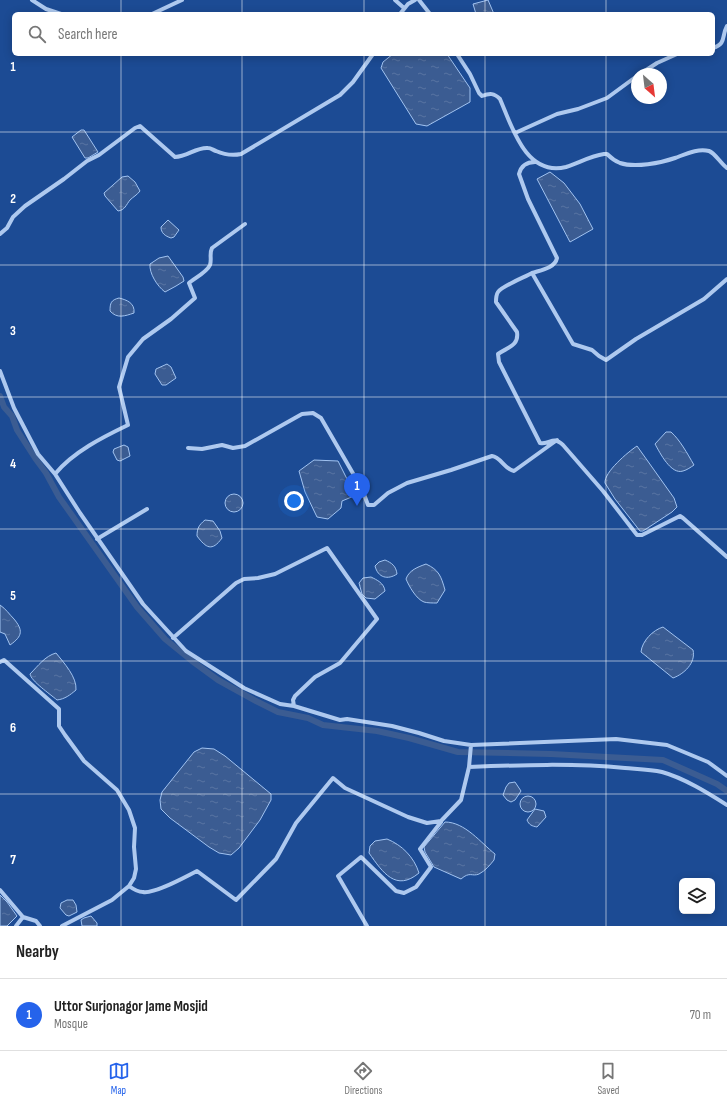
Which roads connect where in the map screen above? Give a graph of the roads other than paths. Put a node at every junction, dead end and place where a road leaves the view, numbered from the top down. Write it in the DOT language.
graph roads {
  1 [pos="32,0"];
  2 [pos="182,0"];
  3 [pos="394,0"];
  4 [pos="415,0"];
  5 [pos="419,0"];
  6 [pos="404,8"];
  7 [pos="55,12"];
  8 [pos="156,12"];
  9 [pos="401,12"];
  10 [pos="428,12"];
  11 [pos="727,26"];
  12 [pos="715,47"];
  13 [pos="372,56"];
  14 [pos="458,56"];
  15 [pos="673,56"];
  16 [pos="649,68"];
  17 [pos="631,80"];
  18 [pos="515,133"];
  19 [pos="535,162"];
  20 [pos="727,168"];
  21 [pos="246,224"];
  22 [pos="0,234"];
  23 [pos="532,273"];
  24 [pos="727,279"];
  25 [pos="0,371"];
  26 [pos="558,440"];
  27 [pos="188,448"];
  28 [pos="55,474"];
  29 [pos="147,509"];
  30 [pos="98,539"];
  31 [pos="727,557"];
  32 [pos="173,638"];
  33 [pos="0,662"];
  34 [pos="294,706"];
  35 [pos="471,745"];
  36 [pos="469,767"];
  37 [pos="727,776"];
  38 [pos="727,806"];
  39 [pos="441,822"];
  40 [pos="129,886"];
  41 [pos="0,890"];
  42 [pos="23,917"];
  43 [pos="16,926"];
  44 [pos="40,926"];
  45 [pos="62,926"];
  46 [pos="367,926"];
  1 -- 7 [label="street"];
  2 -- 8 [label="street"];
  3 -- 6 [label="street"];
  4 -- 6 [label="street"];
  5 -- 10 [label="street"];
  6 -- 9 [label="street"];
  11 -- 12 [label="street"];
  13 -- 22 [label="street"];
  14 -- 18 [label="street"];
  15 -- 16 [label="street"];
  17 -- 18 [label="street"];
  18 -- 19 [label="street"];
  19 -- 20 [label="street"];
  19 -- 23 [label="street"];
  21 -- 28 [label="street"];
  23 -- 24 [label="street"];
  23 -- 26 [label="street"];
  25 -- 28 [label="street"];
  26 -- 27 [label="street"];
  26 -- 31 [label="street"];
  28 -- 30 [label="street"];
  29 -- 30 [label="street"];
  30 -- 32 [label="street"];
  32 -- 34 [label="street"];
  32 -- 34 [label="street"];
  33 -- 40 [label="street"];
  34 -- 35 [label="street"];
  35 -- 36 [label="street"];
  35 -- 37 [label="street"];
  36 -- 38 [label="street"];
  36 -- 39 [label="street"];
  39 -- 40 [label="street"];
  39 -- 46 [label="street"];
  40 -- 45 [label="street"];
  41 -- 42 [label="street"];
  42 -- 43 [label="street"];
  42 -- 44 [label="street"];
}
